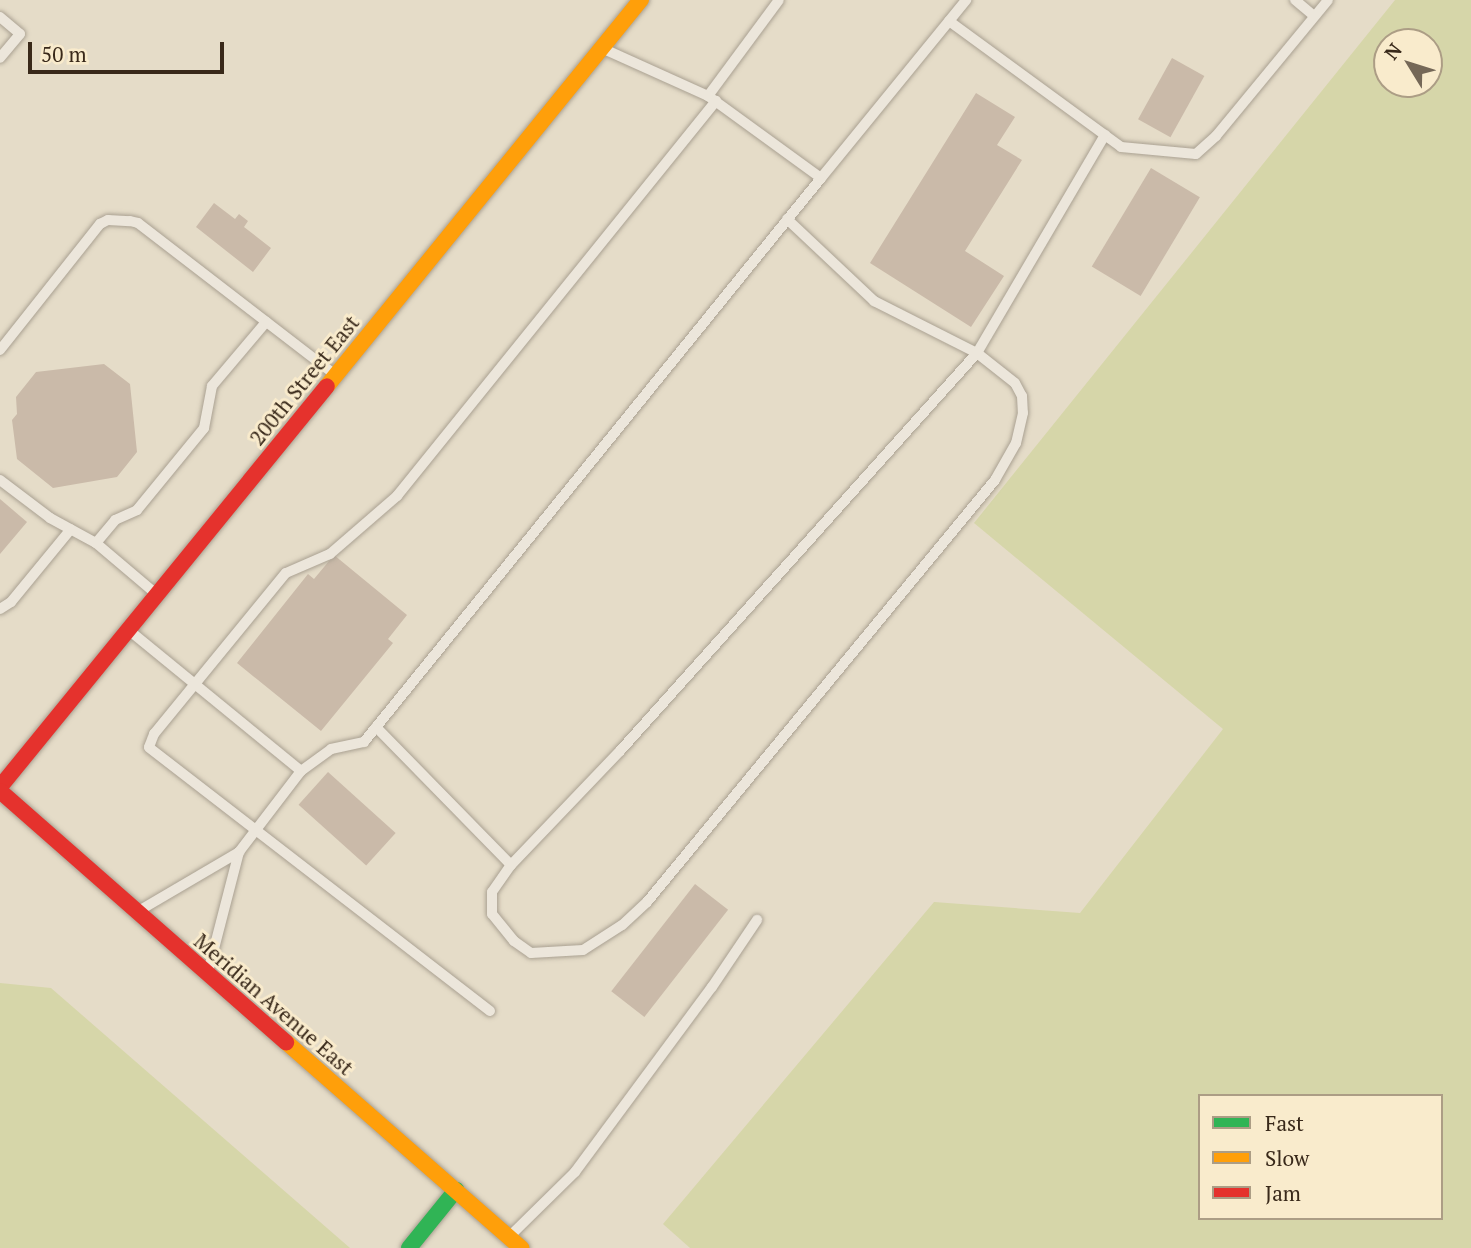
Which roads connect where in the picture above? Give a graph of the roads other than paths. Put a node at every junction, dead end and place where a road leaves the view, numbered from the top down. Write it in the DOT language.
graph roads {
  1 [pos="641,0"];
  2 [pos="779,0"];
  3 [pos="966,0"];
  4 [pos="1295,0"];
  5 [pos="1328,0"];
  6 [pos="1314,16"];
  7 [pos="0,17"];
  8 [pos="948,21"];
  9 [pos="602,48"];
  10 [pos="0,58"];
  11 [pos="712,99"];
  12 [pos="1105,135"];
  13 [pos="821,178"];
  14 [pos="787,219"];
  15 [pos="267,322"];
  16 [pos="0,350"];
  17 [pos="977,353"];
  18 [pos="335,375"];
  19 [pos="0,480"];
  20 [pos="71,529"];
  21 [pos="96,543"];
  22 [pos="157,594"];
  23 [pos="0,609"];
  24 [pos="129,629"];
  25 [pos="195,684"];
  26 [pos="376,727"];
  27 [pos="301,771"];
  28 [pos="0,789"];
  29 [pos="255,831"];
  30 [pos="239,852"];
  31 [pos="511,865"];
  32 [pos="137,912"];
  33 [pos="757,920"];
  34 [pos="207,973"];
  35 [pos="490,1011"];
  36 [pos="456,1190"];
  37 [pos="515,1243"];
  38 [pos="409,1248"];
  1 -- 9 [label="street, 200th Street East"];
  2 -- 11 [label="lane"];
  3 -- 8 [label="lane"];
  4 -- 6 [label="lane"];
  5 -- 6 [label="lane"];
  6 -- 12 [label="lane"];
  7 -- 10 [label="lane"];
  8 -- 12 [label="lane"];
  8 -- 13 [label="lane"];
  9 -- 11 [label="lane"];
  9 -- 18 [label="street, 200th Street East"];
  11 -- 13 [label="lane"];
  11 -- 25 [label="lane"];
  12 -- 17 [label="lane"];
  13 -- 14 [label="lane"];
  14 -- 17 [label="lane"];
  14 -- 26 [label="lane"];
  15 -- 16 [label="lane"];
  15 -- 18 [label="lane"];
  15 -- 21 [label="lane"];
  17 -- 31 [label="lane"];
  17 -- 31 [label="lane"];
  18 -- 22 [label="street, 200th Street East"];
  19 -- 20 [label="lane"];
  20 -- 21 [label="lane"];
  20 -- 23 [label="lane"];
  21 -- 22 [label="lane"];
  22 -- 24 [label="street, 200th Street East"];
  24 -- 25 [label="lane"];
  24 -- 28 [label="street, 200th Street East"];
  25 -- 27 [label="lane"];
  25 -- 29 [label="lane"];
  26 -- 27 [label="lane"];
  26 -- 31 [label="lane"];
  27 -- 29 [label="lane"];
  28 -- 32 [label="street, Meridian Avenue East"];
  29 -- 30 [label="lane"];
  29 -- 35 [label="lane"];
  30 -- 32 [label="lane"];
  30 -- 34 [label="lane"];
  32 -- 34 [label="street, Meridian Avenue East"];
  33 -- 37 [label="lane"];
  34 -- 36 [label="street, Meridian Avenue East"];
  36 -- 37 [label="street, Meridian Avenue East"];
  36 -- 38 [label="street"];
}
